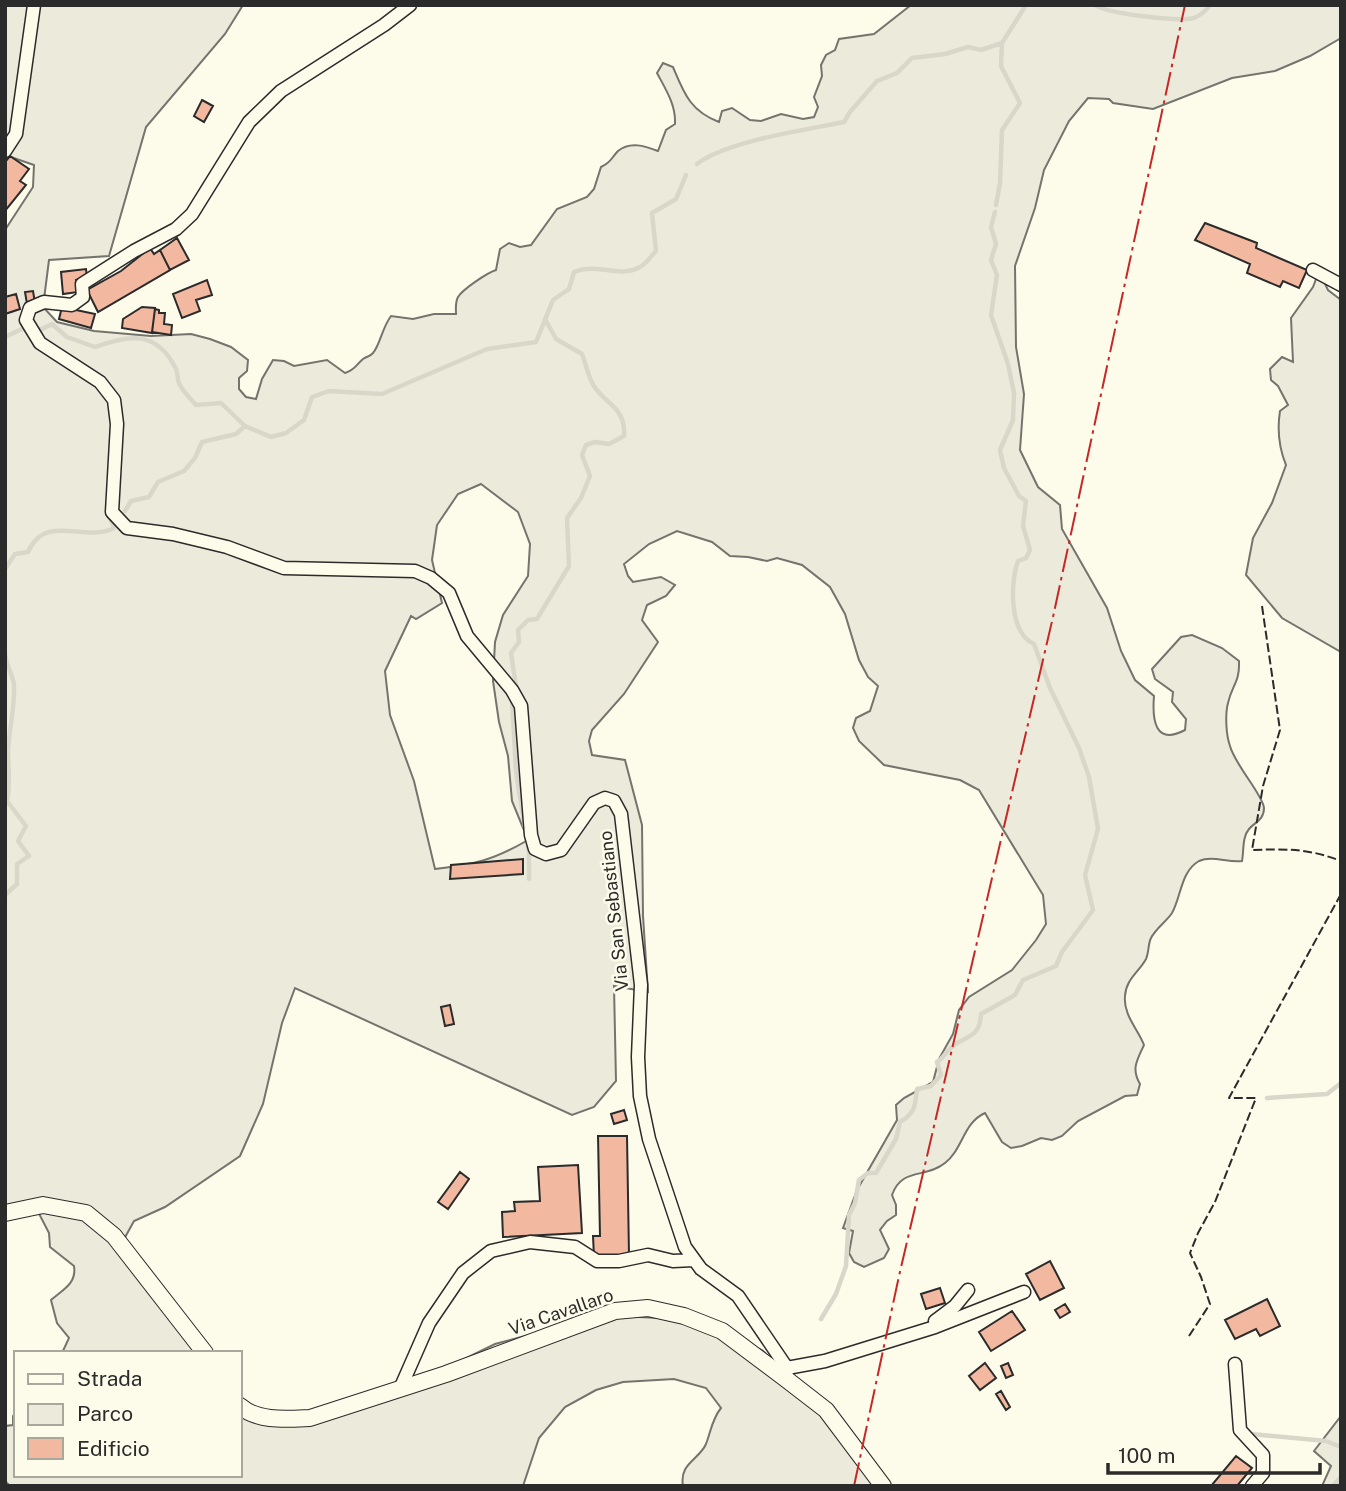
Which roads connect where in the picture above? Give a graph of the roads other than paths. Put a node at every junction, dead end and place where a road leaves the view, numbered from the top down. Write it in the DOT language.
graph roads {
  1 [pos="34,5"];
  2 [pos="410,5"];
  3 [pos="5,151"];
  4 [pos="1313,270"];
  5 [pos="1341,285"];
  6 [pos="5,1213"];
  7 [pos="694,1260"];
  8 [pos="968,1290"];
  9 [pos="1024,1292"];
  10 [pos="920,1331"];
  11 [pos="203,1351"];
  12 [pos="1235,1364"];
  13 [pos="787,1373"];
  14 [pos="400,1389"];
  15 [pos="242,1407"];
  16 [pos="883,1486"];
  17 [pos="1252,1486"];
  1 -- 3 [label="street"];
  2 -- 7 [label="street, Via San Sebastiano"];
  4 -- 5 [label="street"];
  6 -- 11 [label="street"];
  7 -- 13 [label="street, Via San Sebastiano"];
  7 -- 14 [label="street"];
  8 -- 10 [label="street"];
  9 -- 10 [label="street"];
  10 -- 13 [label="street"];
  12 -- 17 [label="street"];
  13 -- 14 [label="street, Via Cavallaro"];
  13 -- 16 [label="street, Via Cavallaro"];
  14 -- 15 [label="street, Via Cavallaro"];
}
